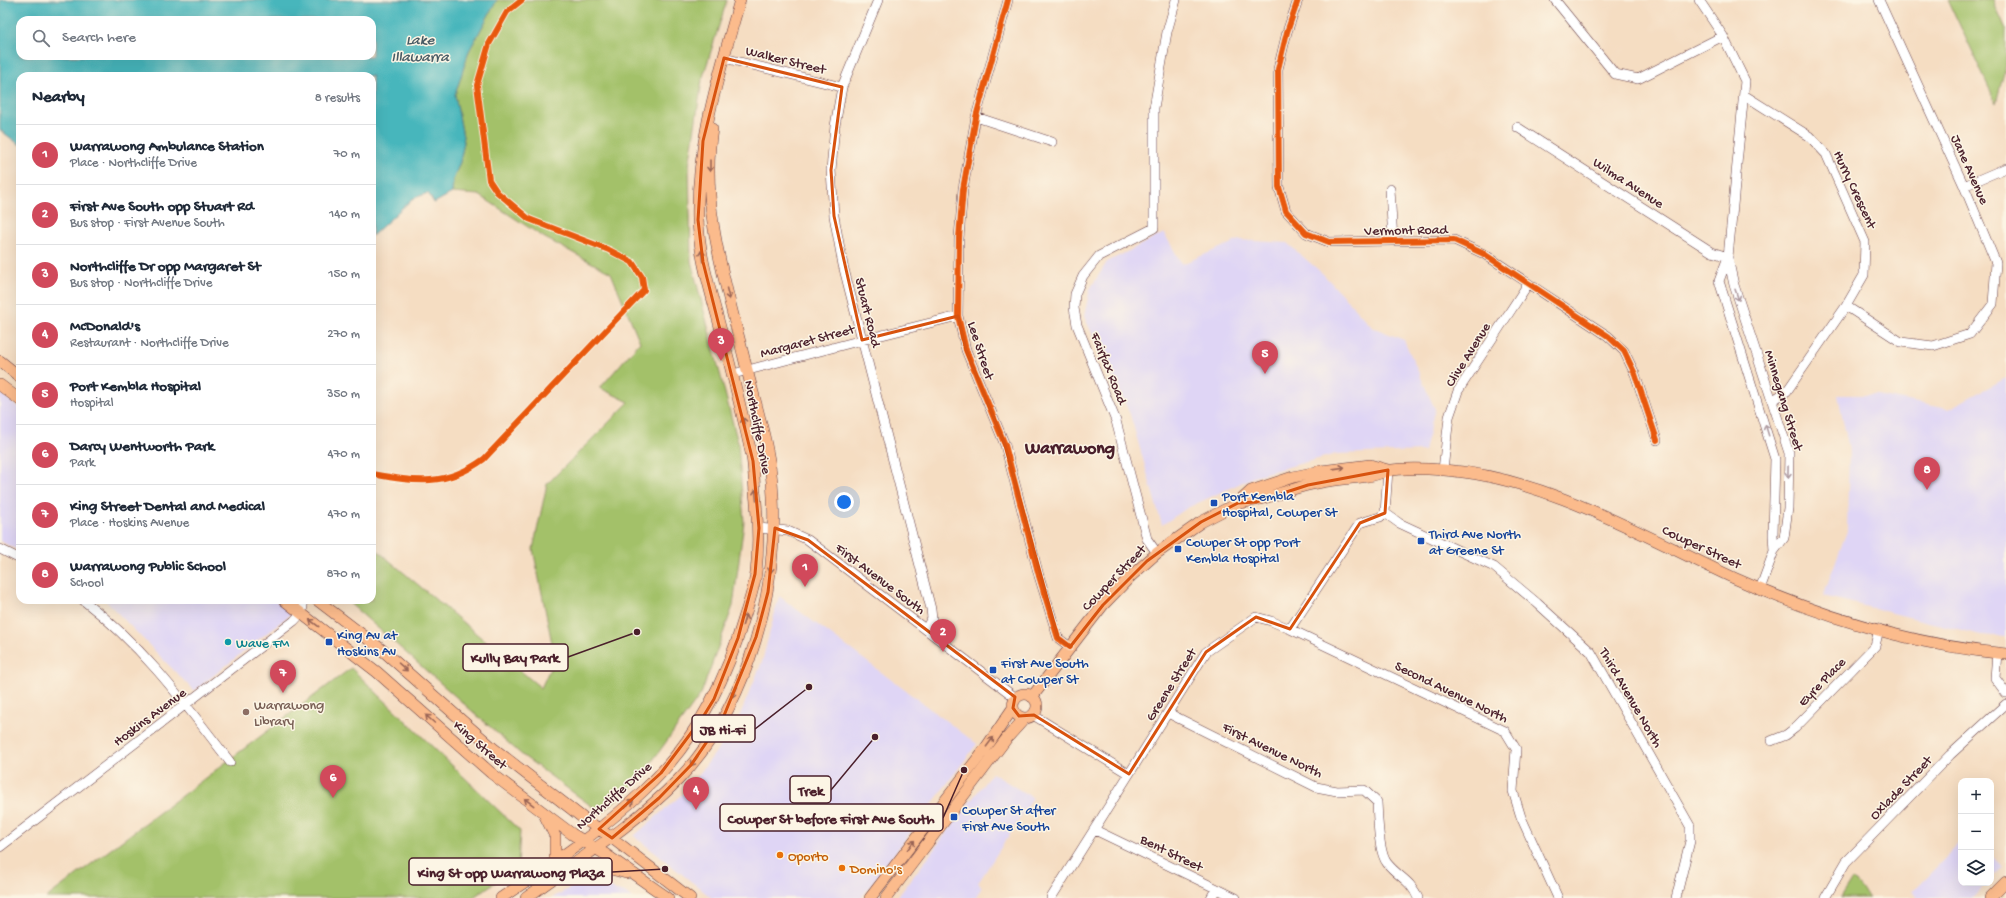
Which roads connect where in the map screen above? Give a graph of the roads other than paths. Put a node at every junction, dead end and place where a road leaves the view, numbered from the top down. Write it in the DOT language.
graph roads {
  1 [pos="740,0"];
  2 [pos="878,0"];
  3 [pos="1008,0"];
  4 [pos="1176,0"];
  5 [pos="1298,0"];
  6 [pos="1554,0"];
  7 [pos="1699,0"];
  8 [pos="1879,0"];
  9 [pos="1723,36"];
  10 [pos="724,58"];
  11 [pos="842,87"];
  12 [pos="1744,95"];
  13 [pos="976,117"];
  14 [pos="1517,127"];
  15 [pos="1052,142"];
  16 [pos="2006,168"];
  17 [pos="1964,186"];
  18 [pos="1390,189"];
  19 [pos="1392,241"];
  20 [pos="1728,257"];
  21 [pos="1528,284"];
  22 [pos="1846,306"];
  23 [pos="958,316"];
  24 [pos="862,340"];
  25 [pos="0,362"];
  26 [pos="747,371"];
  27 [pos="16,373"];
  28 [pos="732,374"];
  29 [pos="0,385"];
  30 [pos="16,397"];
  31 [pos="1772,401"];
  32 [pos="1657,440"];
  33 [pos="1388,470"];
  34 [pos="1443,470"];
  35 [pos="1293,477"];
  36 [pos="1326,481"];
  37 [pos="1274,496"];
  38 [pos="1238,503"];
  39 [pos="1386,513"];
  40 [pos="759,528"];
  41 [pos="775,528"];
  42 [pos="0,549"];
  43 [pos="1774,552"];
  44 [pos="1156,553"];
  45 [pos="16,557"];
  46 [pos="1760,589"];
  47 [pos="88,604"];
  48 [pos="289,604"];
  49 [pos="304,604"];
  50 [pos="322,604"];
  51 [pos="301,613"];
  52 [pos="926,629"];
  53 [pos="1290,629"];
  54 [pos="1879,629"];
  55 [pos="1070,647"];
  56 [pos="2002,654"];
  57 [pos="2006,693"];
  58 [pos="1032,697"];
  59 [pos="1015,703"];
  60 [pos="2006,704"];
  61 [pos="186,705"];
  62 [pos="1168,713"];
  63 [pos="1029,716"];
  64 [pos="1771,741"];
  65 [pos="230,762"];
  66 [pos="1129,774"];
  67 [pos="542,813"];
  68 [pos="599,829"];
  69 [pos="1095,830"];
  70 [pos="612,838"];
  71 [pos="584,841"];
  72 [pos="0,847"];
  73 [pos="596,848"];
  74 [pos="555,861"];
  75 [pos="634,875"];
  76 [pos="550,880"];
  77 [pos="2006,882"];
  78 [pos="1216,889"];
  79 [pos="1559,897"];
  80 [pos="501,898"];
  81 [pos="526,898"];
  82 [pos="668,898"];
  83 [pos="690,898"];
  84 [pos="870,898"];
  85 [pos="886,898"];
  86 [pos="1051,898"];
  87 [pos="1211,898"];
  88 [pos="1236,898"];
  89 [pos="1418,898"];
  90 [pos="1676,898"];
  91 [pos="1825,898"];
  92 [pos="1990,898"];
  1 -- 10 [label="main road, Northcliffe Drive"];
  2 -- 11 [label="street, Stuart Road"];
  3 -- 13 [label="street, Lee Street"];
  4 -- 44 [label="street, Fairfax Road"];
  5 -- 19 [label="street, Vermont Road"];
  6 -- 9 [label="street"];
  7 -- 9 [label="street, Minnegang Street"];
  8 -- 17 [label="street, Jane Avenue"];
  9 -- 12 [label="street, Minnegang Street"];
  10 -- 11 [label="street, Walker Street"];
  10 -- 26 [label="main road, Northcliffe Drive, one-way"];
  28 -- 10 [label="main road, Northcliffe Drive, one-way"];
  11 -- 24 [label="street, Stuart Road"];
  12 -- 20 [label="street, Minnegang Street"];
  12 -- 22 [label="street, Hurry Crescent"];
  13 -- 15 [label="street"];
  13 -- 23 [label="street, Lee Street"];
  14 -- 20 [label="street, Wilma Avenue"];
  16 -- 17 [label="street"];
  17 -- 22 [label="street, Jane Avenue"];
  18 -- 19 [label="street"];
  19 -- 21 [label="street, Vermont Road"];
  20 -- 31 [label="street, Minnegang Street, one-way"];
  43 -- 20 [label="street, Minnegang Street, one-way"];
  21 -- 32 [label="street, Vermont Road"];
  21 -- 34 [label="street, Clive Avenue"];
  22 -- 31 [label="street, Hurry Crescent"];
  23 -- 24 [label="street, Margaret Street"];
  23 -- 55 [label="street, Lee Street"];
  24 -- 26 [label="street, Margaret Street"];
  24 -- 52 [label="street, Stuart Road"];
  25 -- 27 [label="main road"];
  26 -- 28 [label="street, Margaret Street"];
  26 -- 41 [label="main road, Northcliffe Drive"];
  40 -- 28 [label="main road, Northcliffe Drive, one-way"];
  29 -- 30 [label="main road"];
  31 -- 43 [label="street, Minnegang Street, one-way"];
  33 -- 34 [label="main road, Cowper Street"];
  35 -- 33 [label="main road, Cowper Street, one-way"];
  33 -- 36 [label="main road, Cowper Street"];
  33 -- 39 [label="street"];
  34 -- 46 [label="main road, Cowper Street"];
  35 -- 36 [label="main road"];
  35 -- 37 [label="main road"];
  35 -- 38 [label="main road, Cowper Street"];
  36 -- 37 [label="main road, Cowper Street"];
  37 -- 38 [label="main road, Cowper Street"];
  38 -- 44 [label="main road, Cowper Street"];
  39 -- 53 [label="street"];
  39 -- 90 [label="street, Third Avenue North"];
  40 -- 41 [label="street, First Avenue South"];
  68 -- 40 [label="main road, Northcliffe Drive, one-way"];
  41 -- 52 [label="street, First Avenue South"];
  41 -- 70 [label="main road, Northcliffe Drive, one-way"];
  42 -- 45 [label="street"];
  43 -- 46 [label="street, Minnegang Street"];
  44 -- 55 [label="main road, Cowper Street"];
  46 -- 54 [label="main road, Cowper Street"];
  47 -- 61 [label="street"];
  48 -- 51 [label="main road, King Street"];
  49 -- 51 [label="street"];
  50 -- 68 [label="main road, King Street, one-way"];
  51 -- 61 [label="street, Hoskins Avenue"];
  67 -- 51 [label="main road, King Street, one-way"];
  52 -- 59 [label="street, First Avenue South"];
  53 -- 62 [label="street, Greene Street"];
  53 -- 79 [label="street, Second Avenue North"];
  54 -- 56 [label="main road, Cowper Street"];
  54 -- 64 [label="street, Eyre Place"];
  55 -- 58 [label="main road, Cowper Street"];
  56 -- 57 [label="street"];
  58 -- 59 [label="main road"];
  58 -- 63 [label="main road"];
  59 -- 63 [label="main road"];
  84 -- 59 [label="main road, one-way"];
  60 -- 91 [label="street, Oxlade Street"];
  61 -- 65 [label="street"];
  61 -- 72 [label="street, Hoskins Avenue"];
  62 -- 66 [label="street, Greene Street"];
  62 -- 89 [label="street, First Avenue North"];
  63 -- 66 [label="street"];
  63 -- 85 [label="main road"];
  66 -- 69 [label="street, Greene Street"];
  67 -- 71 [label="main road, King Street"];
  67 -- 74 [label="main road"];
  68 -- 70 [label="main road, King Street"];
  68 -- 71 [label="main road, Northcliffe Drive"];
  69 -- 78 [label="street, Bent Street"];
  69 -- 86 [label="street, Greene Street"];
  70 -- 73 [label="main road, Northcliffe Drive"];
  70 -- 83 [label="main road, King Street"];
  71 -- 73 [label="main road, King Street"];
  71 -- 74 [label="main road, Northcliffe Drive"];
  73 -- 75 [label="main road, King Street"];
  73 -- 76 [label="main road, Northcliffe Drive"];
  74 -- 80 [label="main road, Northcliffe Drive"];
  75 -- 76 [label="main road"];
  75 -- 82 [label="main road, King Street"];
  76 -- 81 [label="main road, Northcliffe Drive"];
  77 -- 92 [label="main road"];
  78 -- 87 [label="street"];
  78 -- 88 [label="street, Bent Street"];
}
